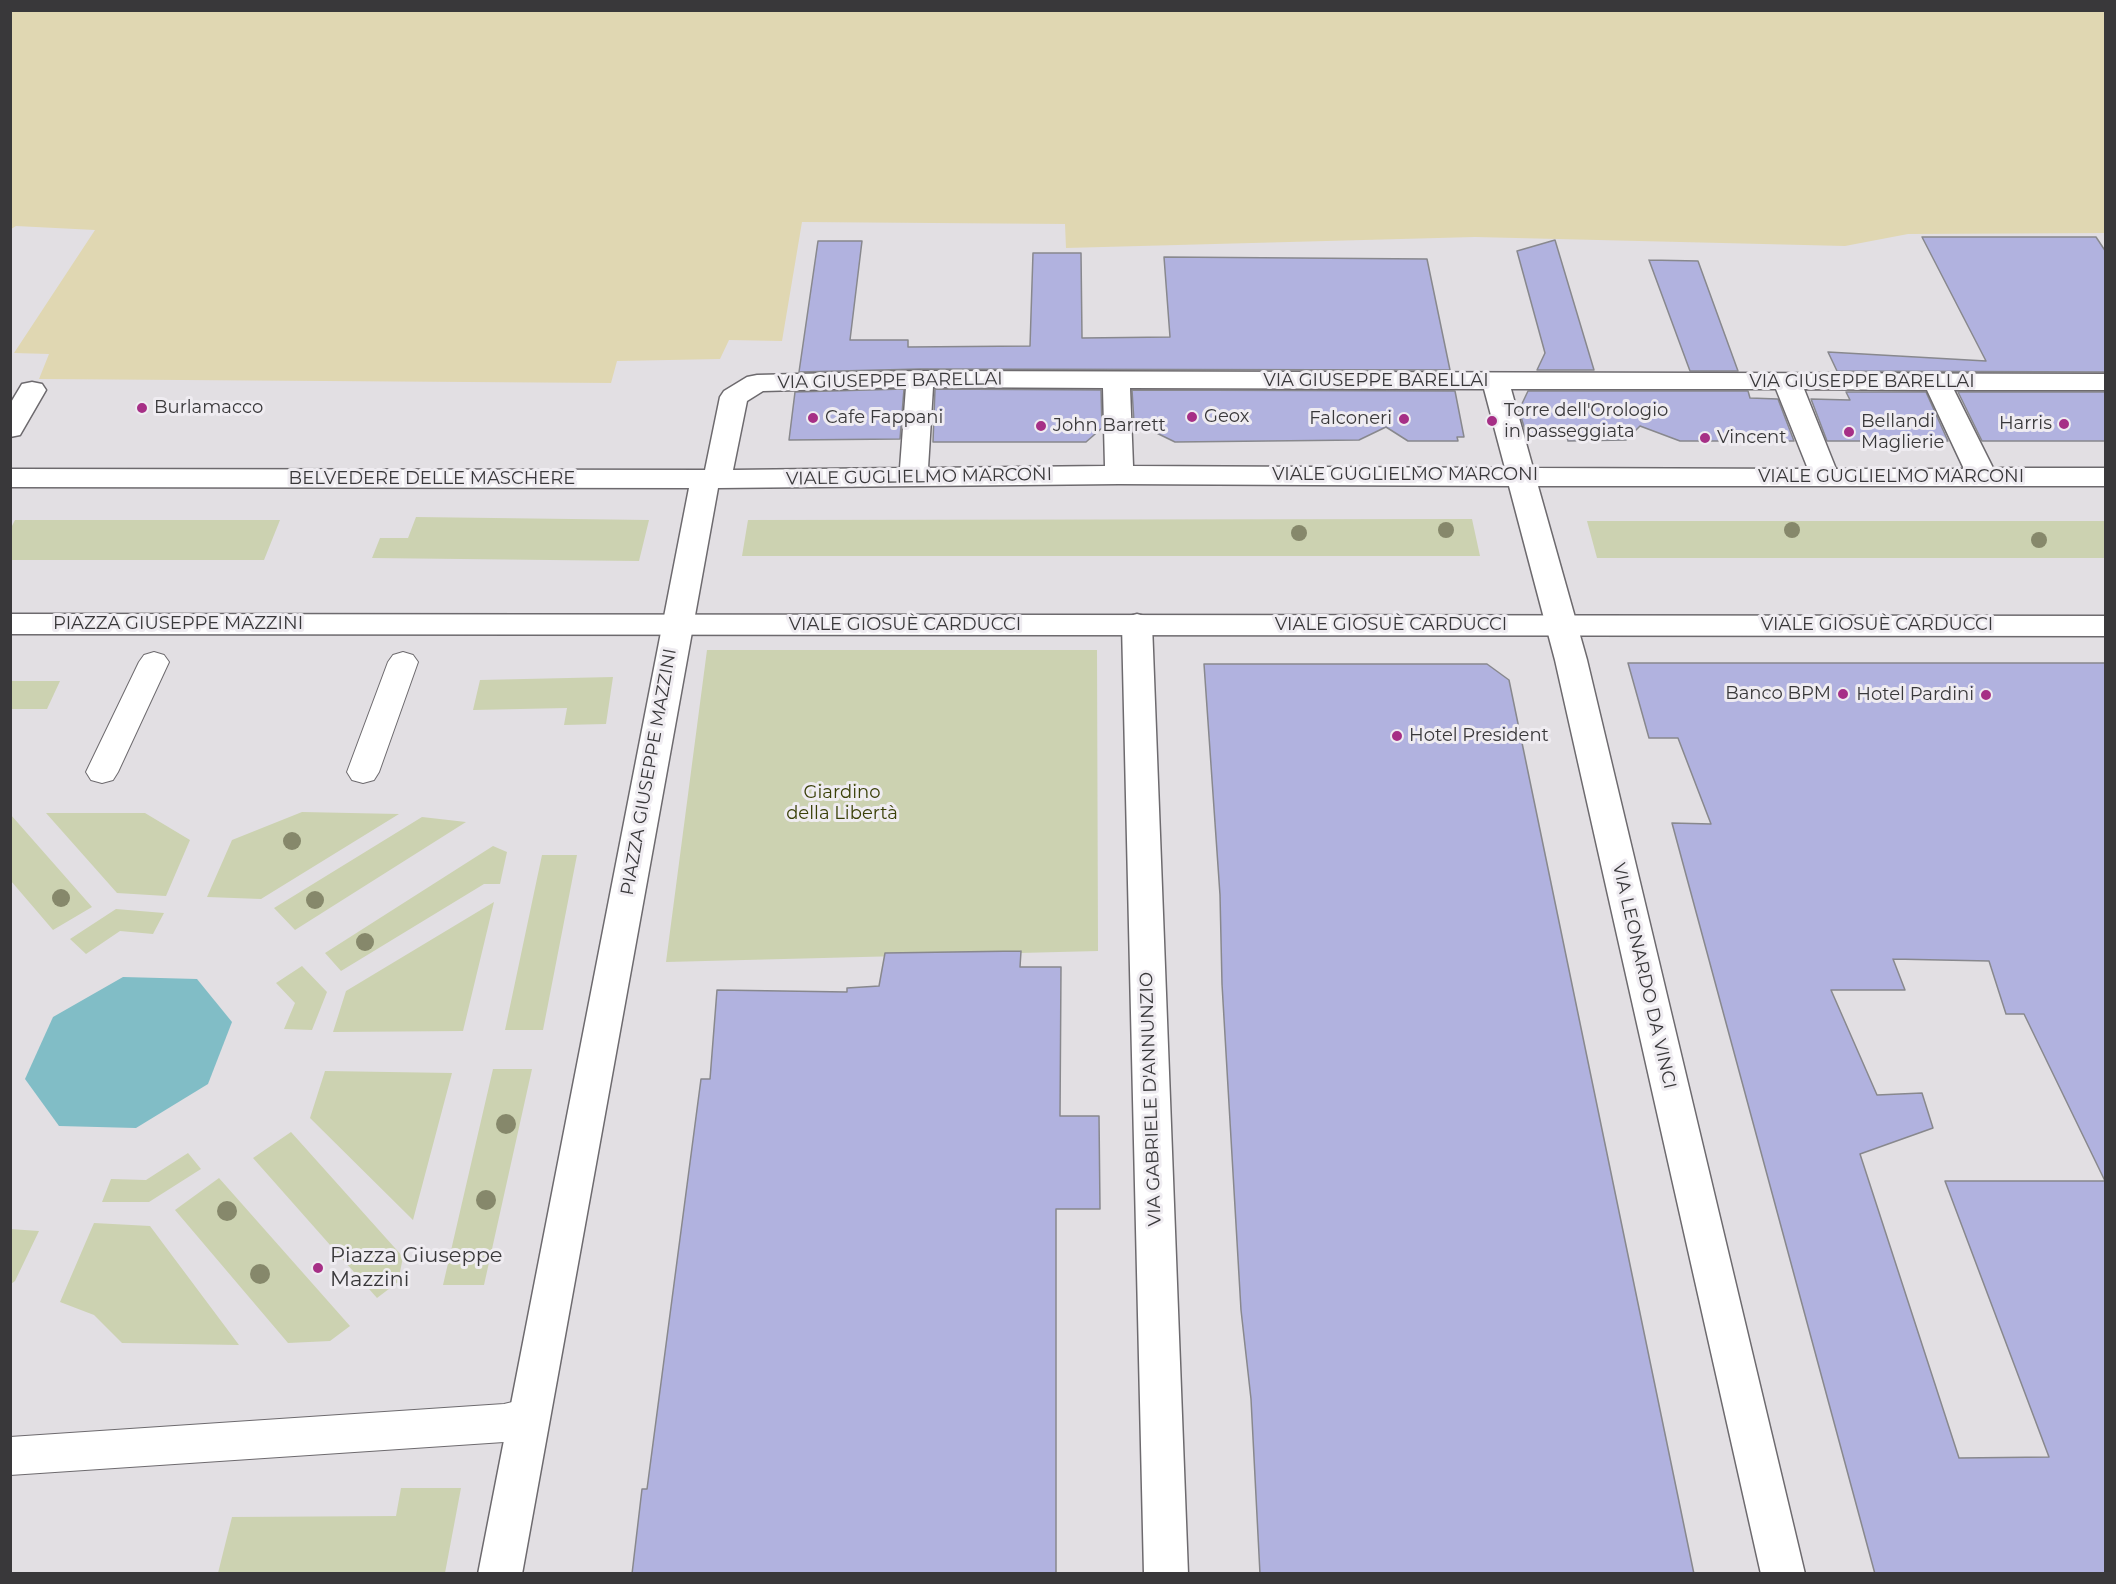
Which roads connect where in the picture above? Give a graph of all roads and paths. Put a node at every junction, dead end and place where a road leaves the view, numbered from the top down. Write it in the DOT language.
graph roads {
  1 [pos="920,379"];
  2 [pos="1116,380"];
  3 [pos="1496,381"];
  4 [pos="1787,382"];
  5 [pos="1937,382"];
  6 [pos="2106,382"];
  7 [pos="32,390"];
  8 [pos="10,429"];
  9 [pos="1119,475"];
  10 [pos="1522,475"];
  11 [pos="1982,476"];
  12 [pos="2106,477"];
  13 [pos="10,478"];
  14 [pos="913,478"];
  15 [pos="1826,478"];
  16 [pos="711,479"];
  17 [pos="10,624"];
  18 [pos="1137,624"];
  19 [pos="676,625"];
  20 [pos="1562,625"];
  21 [pos="2106,626"];
  22 [pos="154,662"];
  23 [pos="403,662"];
  24 [pos="102,772"];
  25 [pos="363,772"];
  26 [pos="529,1417"];
  27 [pos="10,1456"];
  28 [pos="500,1574"];
  29 [pos="1166,1574"];
  30 [pos="1783,1574"];
  1 -- 2 [label="street, VIA GIUSEPPE BARELLAI"];
  1 -- 14 [label="street"];
  1 -- 16 [label="street, VIA GIUSEPPE BARELLAI"];
  2 -- 3 [label="street, VIA GIUSEPPE BARELLAI"];
  2 -- 9 [label="street"];
  3 -- 4 [label="street, VIA GIUSEPPE BARELLAI"];
  3 -- 10 [label="street, VIA LEONARDO DA VINCI"];
  4 -- 5 [label="street, VIA GIUSEPPE BARELLAI"];
  4 -- 15 [label="street"];
  5 -- 6 [label="street, VIA GIUSEPPE BARELLAI"];
  5 -- 11 [label="street"];
  7 -- 8 [label="street"];
  9 -- 10 [label="street, VIALE GUGLIELMO MARCONI"];
  9 -- 14 [label="street, VIALE GUGLIELMO MARCONI"];
  10 -- 15 [label="street, VIALE GUGLIELMO MARCONI"];
  10 -- 20 [label="street, VIA LEONARDO DA VINCI"];
  11 -- 12 [label="street, VIALE GUGLIELMO MARCONI"];
  11 -- 15 [label="street, VIALE GUGLIELMO MARCONI"];
  13 -- 16 [label="street, BELVEDERE DELLE MASCHERE"];
  14 -- 16 [label="street, VIALE GUGLIELMO MARCONI"];
  16 -- 19 [label="street"];
  17 -- 19 [label="street, PIAZZA GIUSEPPE MAZZINI"];
  18 -- 19 [label="street, VIALE GIOSUÈ CARDUCCI"];
  18 -- 20 [label="street, VIALE GIOSUÈ CARDUCCI"];
  18 -- 29 [label="street, VIA GABRIELE D'ANNUNZIO"];
  19 -- 26 [label="street, PIAZZA GIUSEPPE MAZZINI"];
  20 -- 21 [label="street, VIALE GIOSUÈ CARDUCCI"];
  20 -- 30 [label="street, VIA LEONARDO DA VINCI"];
  22 -- 24 [label="lane"];
  23 -- 25 [label="lane"];
  26 -- 27 [label="lane"];
  26 -- 28 [label="street, PIAZZA GIUSEPPE MAZZINI"];
}
